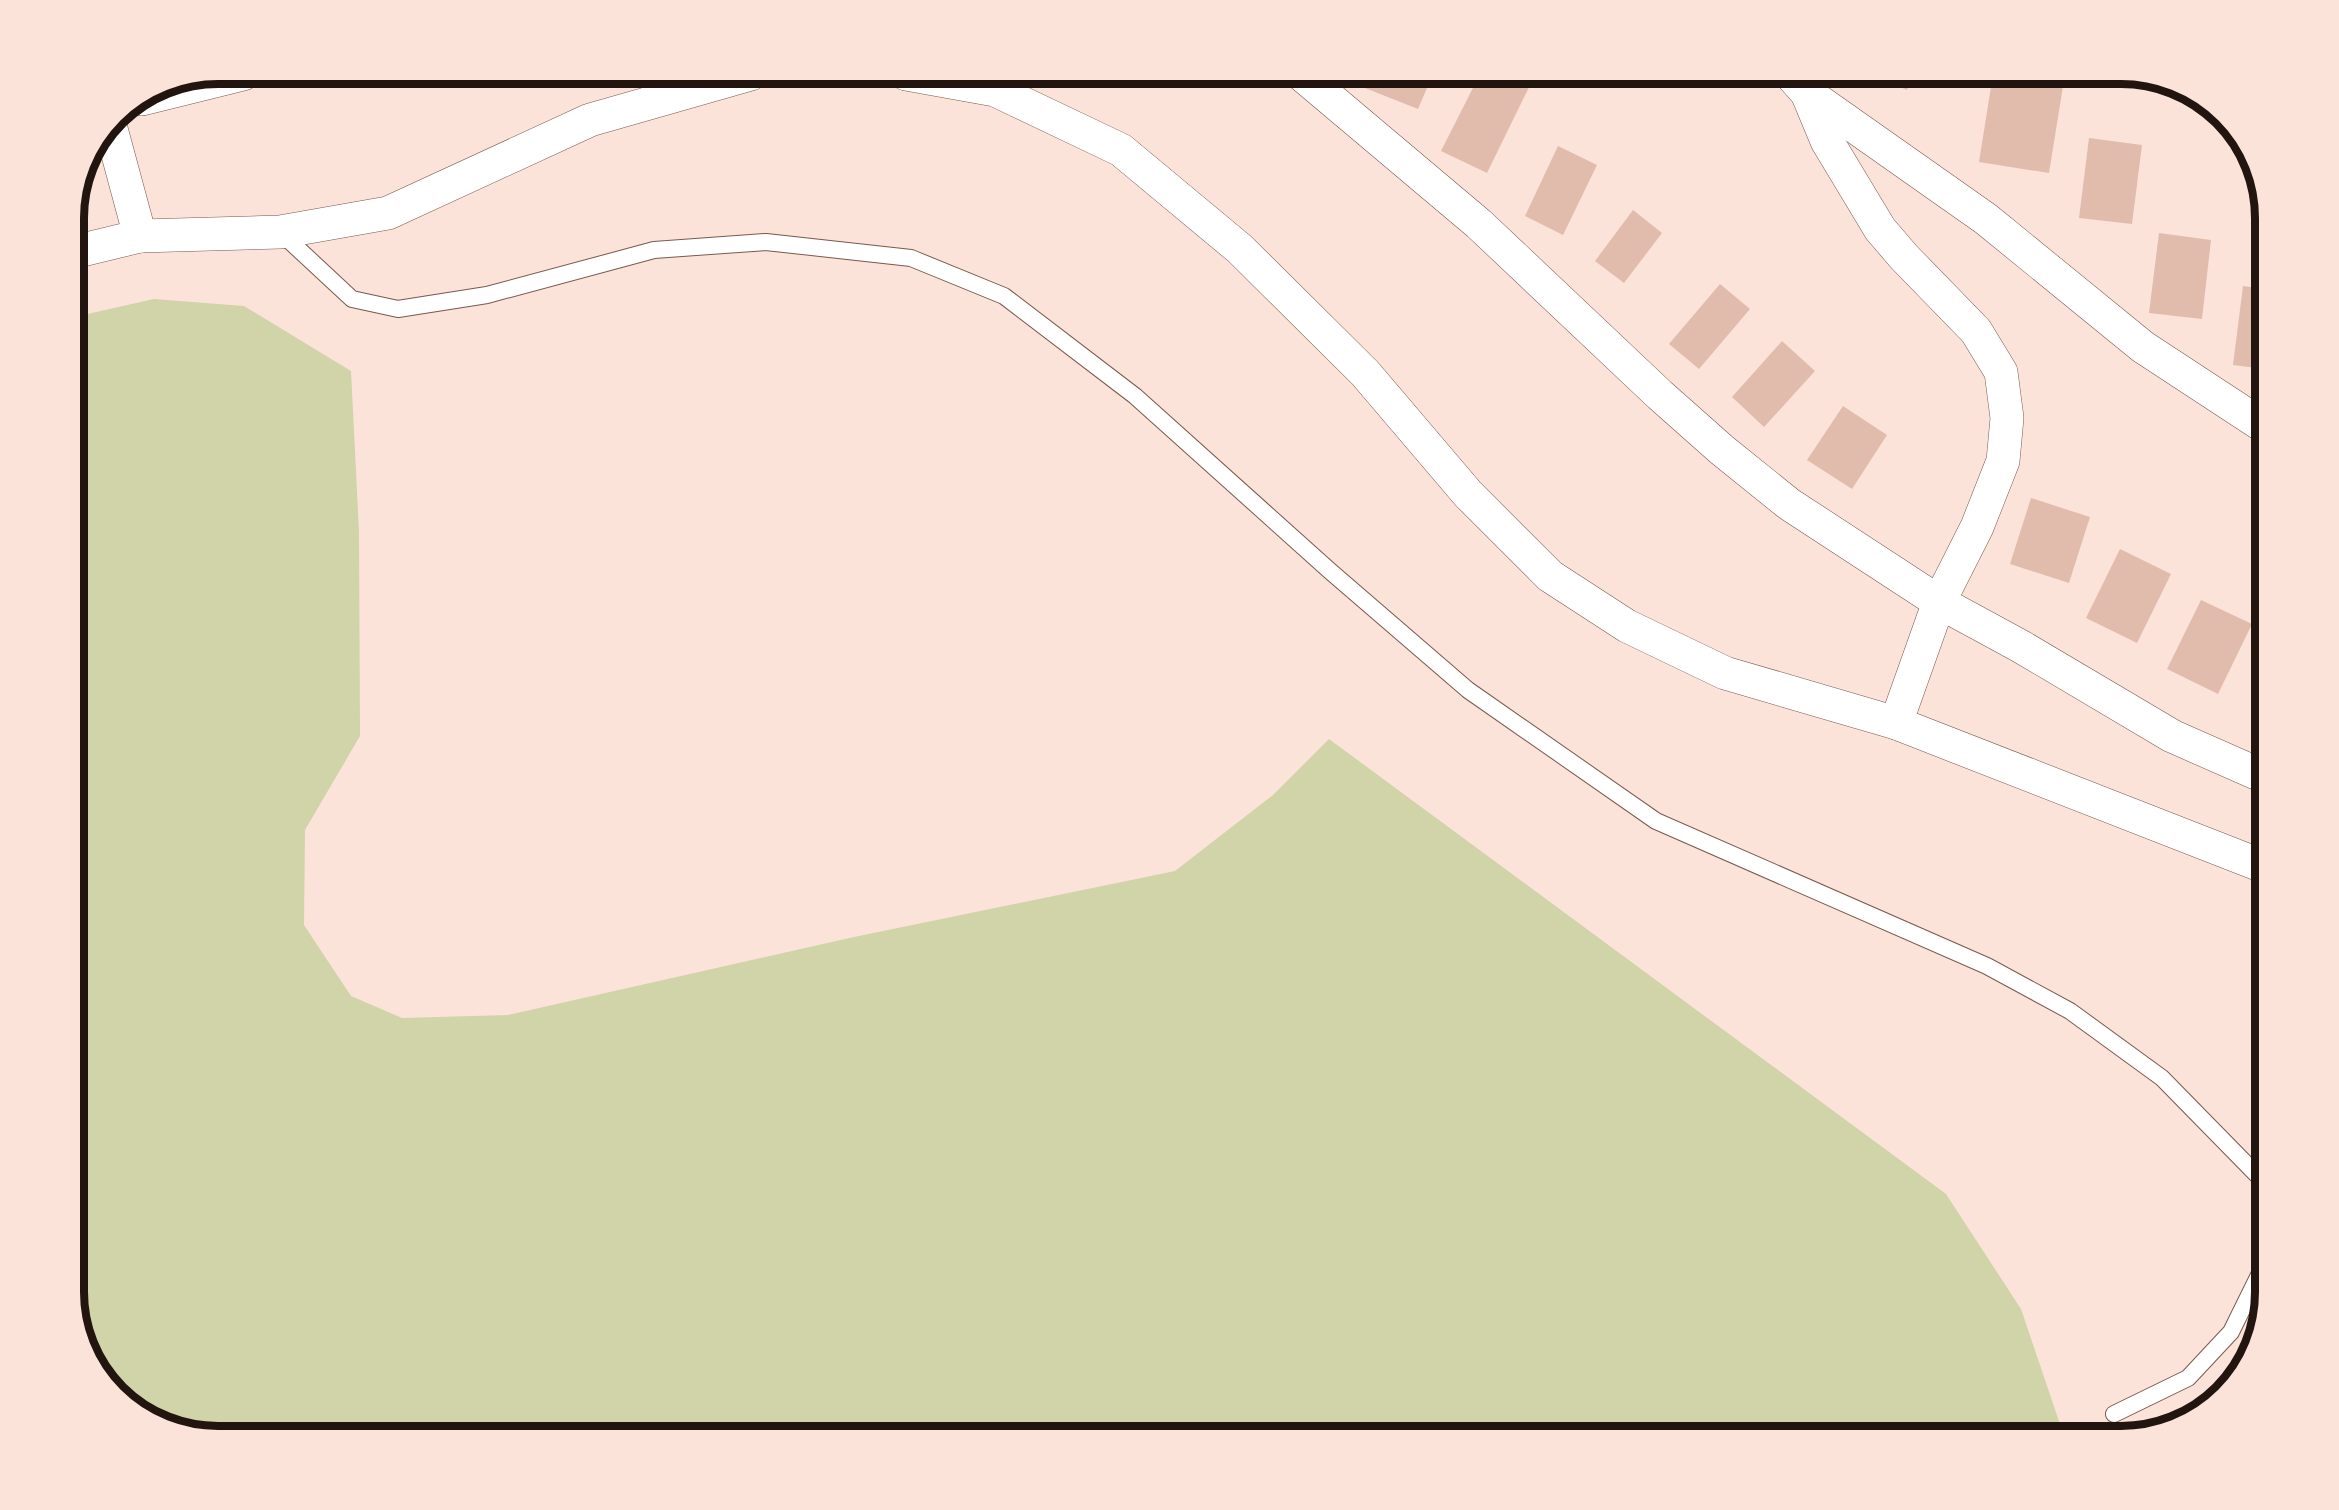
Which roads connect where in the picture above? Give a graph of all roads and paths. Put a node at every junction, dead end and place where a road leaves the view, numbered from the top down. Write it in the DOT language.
graph roads {
  1 [pos="717,84"];
  2 [pos="962,84"];
  3 [pos="1313,84"];
  4 [pos="1798,84"];
  5 [pos="1799,84"];
  6 [pos="113,136"];
  7 [pos="280,232"];
  8 [pos="140,236"];
  9 [pos="84,250"];
  10 [pos="2255,420"];
  11 [pos="1939,603"];
  12 [pos="1896,723"];
  13 [pos="2255,773"];
  14 [pos="2255,863"];
  15 [pos="2255,1173"];
  16 [pos="2255,1283"];
  17 [pos="2114,1414"];
  1 -- 7 [label="street"];
  2 -- 12 [label="street"];
  3 -- 11 [label="street"];
  4 -- 11 [label="street"];
  5 -- 10 [label="street"];
  6 -- 8 [label="street"];
  7 -- 8 [label="street"];
  7 -- 15 [label="lane"];
  8 -- 9 [label="street"];
  11 -- 12 [label="street"];
  11 -- 13 [label="street"];
  12 -- 14 [label="street"];
  16 -- 17 [label="lane"];
}
